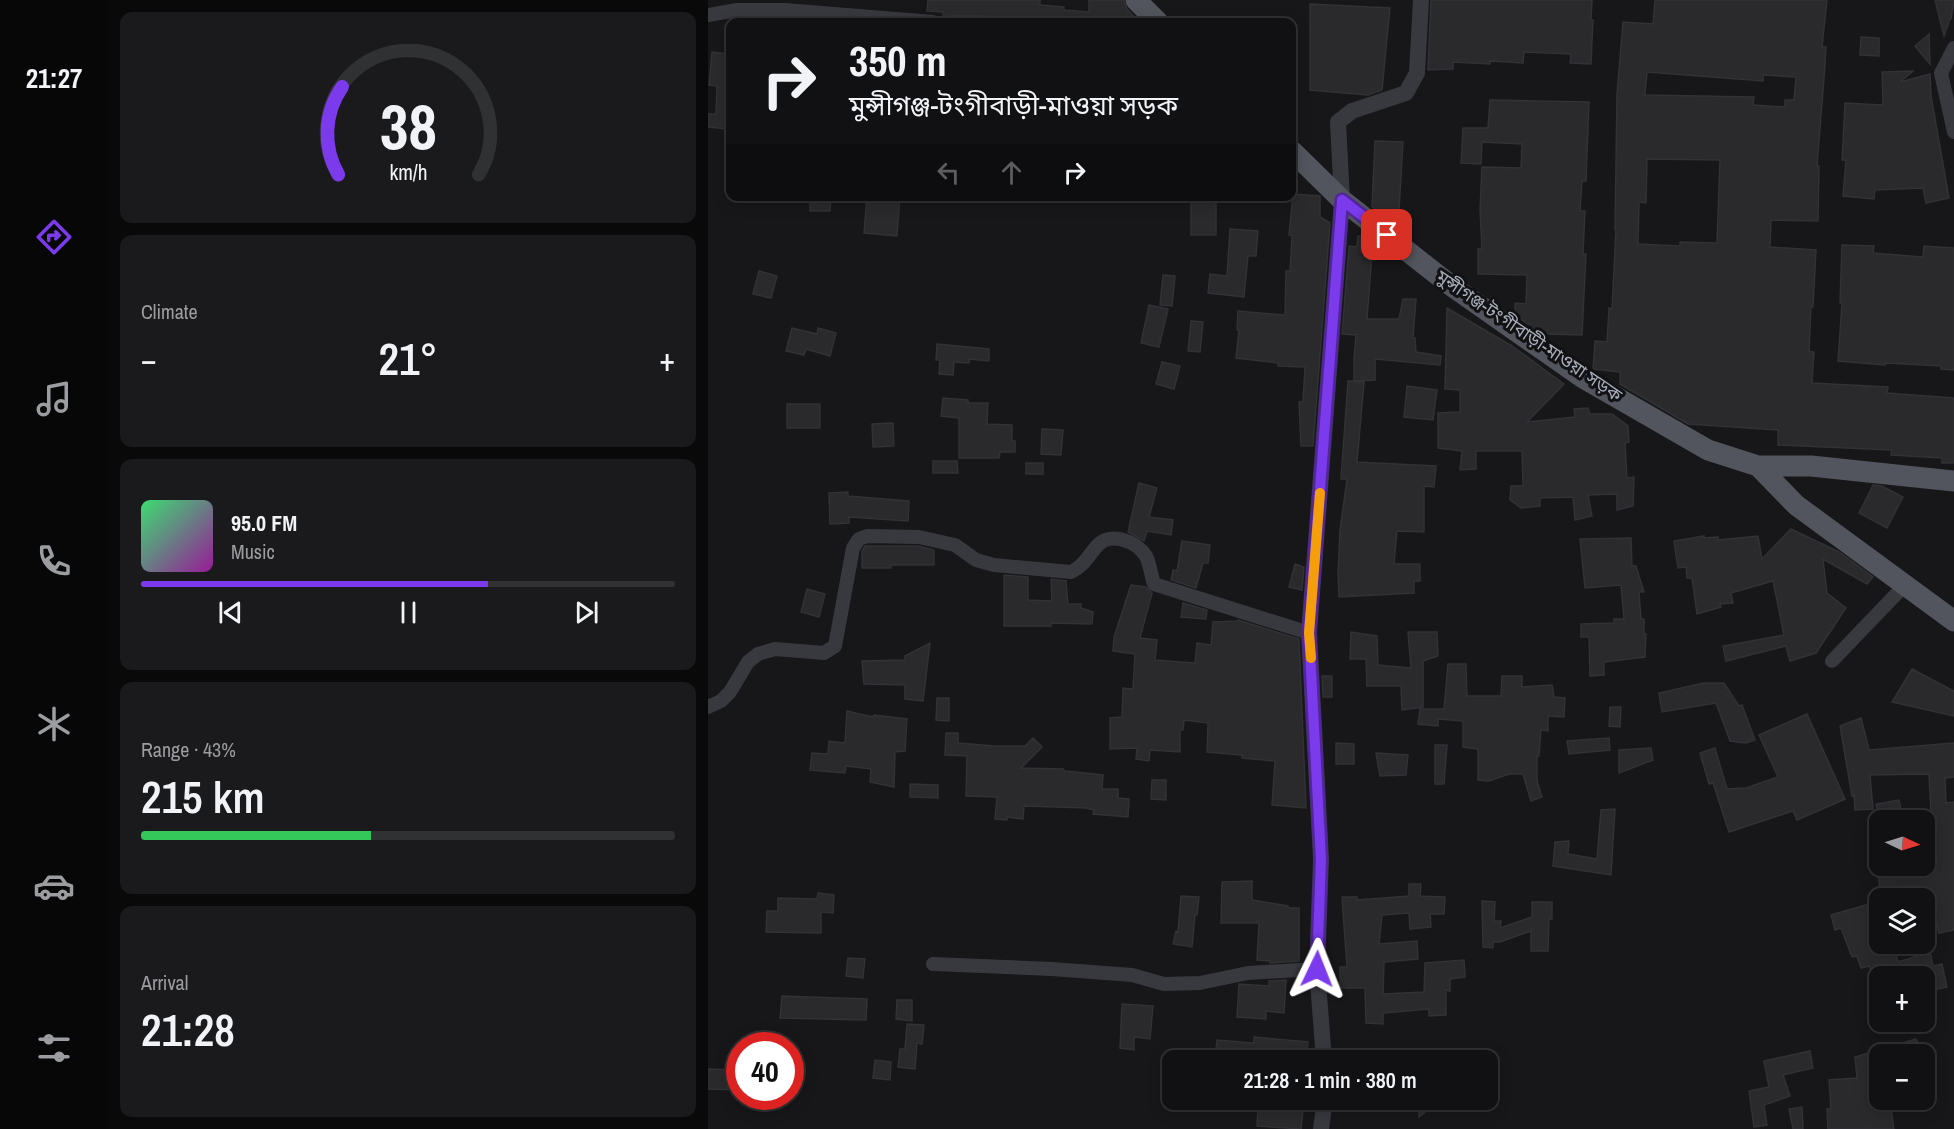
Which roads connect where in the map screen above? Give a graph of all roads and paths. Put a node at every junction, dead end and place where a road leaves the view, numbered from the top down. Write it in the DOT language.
graph roads {
  1 [pos="1136,0"];
  2 [pos="1421,0"];
  3 [pos="708,15"];
  4 [pos="884,18"];
  5 [pos="1154,18"];
  6 [pos="1954,48"];
  7 [pos="1954,132"];
  8 [pos="1296,155"];
  9 [pos="1342,200"];
  10 [pos="1758,466"];
  11 [pos="1954,481"];
  12 [pos="1905,585"];
  13 [pos="1954,621"];
  14 [pos="1309,633"];
  15 [pos="1832,661"];
  16 [pos="708,707"];
  17 [pos="933,964"];
  18 [pos="1317,969"];
  19 [pos="1323,1050"];
  20 [pos="1323,1110"];
  21 [pos="1321,1129"];
  1 -- 5 [label="main road"];
  2 -- 9 [label="street"];
  3 -- 4 [label="street"];
  6 -- 7 [label="street"];
  8 -- 9 [label="main road, মুন্সীগঞ্জ-টংগীবাড়ী-মাওয়া সড়ক"];
  9 -- 10 [label="main road, মুন্সীগঞ্জ-টংগীবাড়ী-মাওয়া সড়ক"];
  9 -- 14 [label="street"];
  10 -- 11 [label="main road"];
  10 -- 12 [label="main road"];
  12 -- 13 [label="main road"];
  12 -- 15 [label="street"];
  14 -- 16 [label="street"];
  14 -- 18 [label="street"];
  17 -- 18 [label="street"];
  18 -- 19 [label="street"];
  20 -- 21 [label="street"];
}
